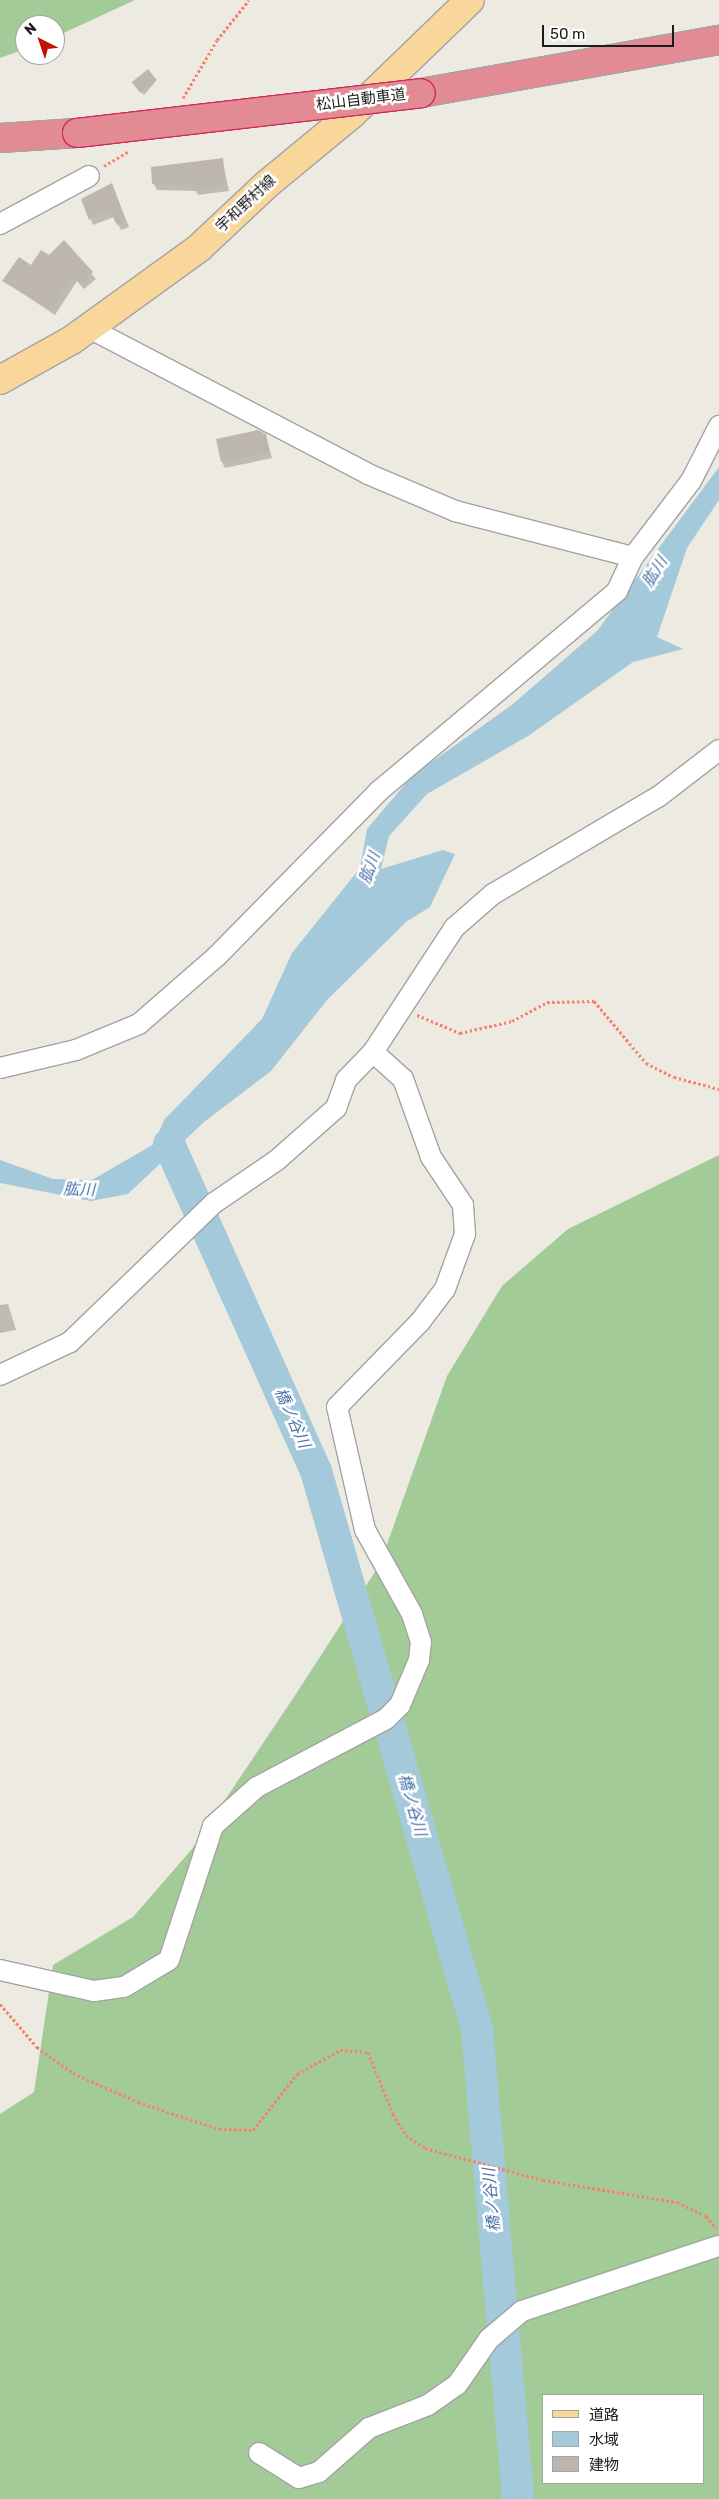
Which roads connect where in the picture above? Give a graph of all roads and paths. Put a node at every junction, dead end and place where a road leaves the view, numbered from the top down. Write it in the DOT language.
graph roads {
  1 [pos="249,0"];
  2 [pos="470,0"];
  3 [pos="719,40"];
  4 [pos="175,107"];
  5 [pos="0,138"];
  6 [pos="135,146"];
  7 [pos="89,176"];
  8 [pos="0,224"];
  9 [pos="89,328"];
  10 [pos="0,380"];
  11 [pos="719,426"];
  12 [pos="634,557"];
  13 [pos="719,750"];
  14 [pos="400,1008"];
  15 [pos="373,1052"];
  16 [pos="0,1068"];
  17 [pos="719,1089"];
  18 [pos="0,1375"];
  19 [pos="0,1970"];
  20 [pos="0,2004"];
  21 [pos="719,2232"];
  22 [pos="719,2246"];
  23 [pos="260,2453"];
  1 -- 4 [label="path"];
  2 -- 9 [label="main road, 宇和野村線"];
  3 -- 5 [label="highway, 松山自動車道, bridge"];
  6 -- 7 [label="path"];
  7 -- 8 [label="street"];
  9 -- 10 [label="main road, 宇和野村線"];
  9 -- 12 [label="street"];
  11 -- 12 [label="street"];
  12 -- 16 [label="street"];
  13 -- 14 [label="street"];
  14 -- 15 [label="street"];
  14 -- 17 [label="path"];
  15 -- 18 [label="street"];
  15 -- 19 [label="street"];
  20 -- 21 [label="path"];
  22 -- 23 [label="street"];
}
